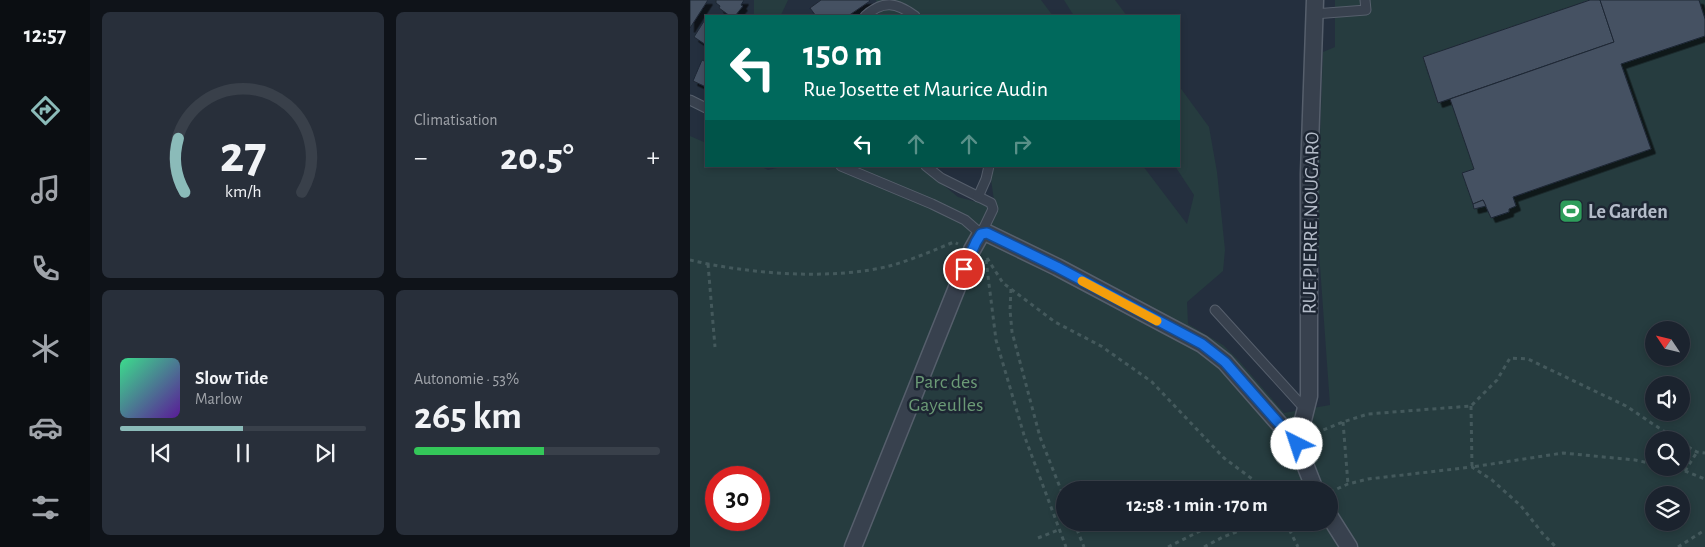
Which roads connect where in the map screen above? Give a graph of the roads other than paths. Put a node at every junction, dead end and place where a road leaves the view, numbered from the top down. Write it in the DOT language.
graph roads {
  1 [pos="1365,0"];
  2 [pos="1315,7"];
  3 [pos="866,15"];
  4 [pos="914,15"];
  5 [pos="690,100"];
  6 [pos="705,108"];
  7 [pos="843,167"];
  8 [pos="927,167"];
  9 [pos="989,167"];
  10 [pos="978,197"];
  11 [pos="981,234"];
  12 [pos="1215,310"];
  13 [pos="1306,410"];
  14 [pos="1297,444"];
  15 [pos="1311,481"];
  16 [pos="1338,530"];
  17 [pos="853,547"];
  18 [pos="1349,547"];
  1 -- 2 [label="lane"];
  2 -- 13 [label="street, RUE PIERRE NOUGARO"];
  3 -- 4 [label="lane"];
  5 -- 6 [label="lane"];
  7 -- 11 [label="lane"];
  8 -- 10 [label="lane"];
  9 -- 10 [label="lane"];
  10 -- 11 [label="lane"];
  11 -- 14 [label="street"];
  11 -- 17 [label="street"];
  12 -- 13 [label="lane"];
  13 -- 14 [label="street, RUE PIERRE NOUGARO"];
  14 -- 15 [label="street"];
  16 -- 18 [label="street"];
}
